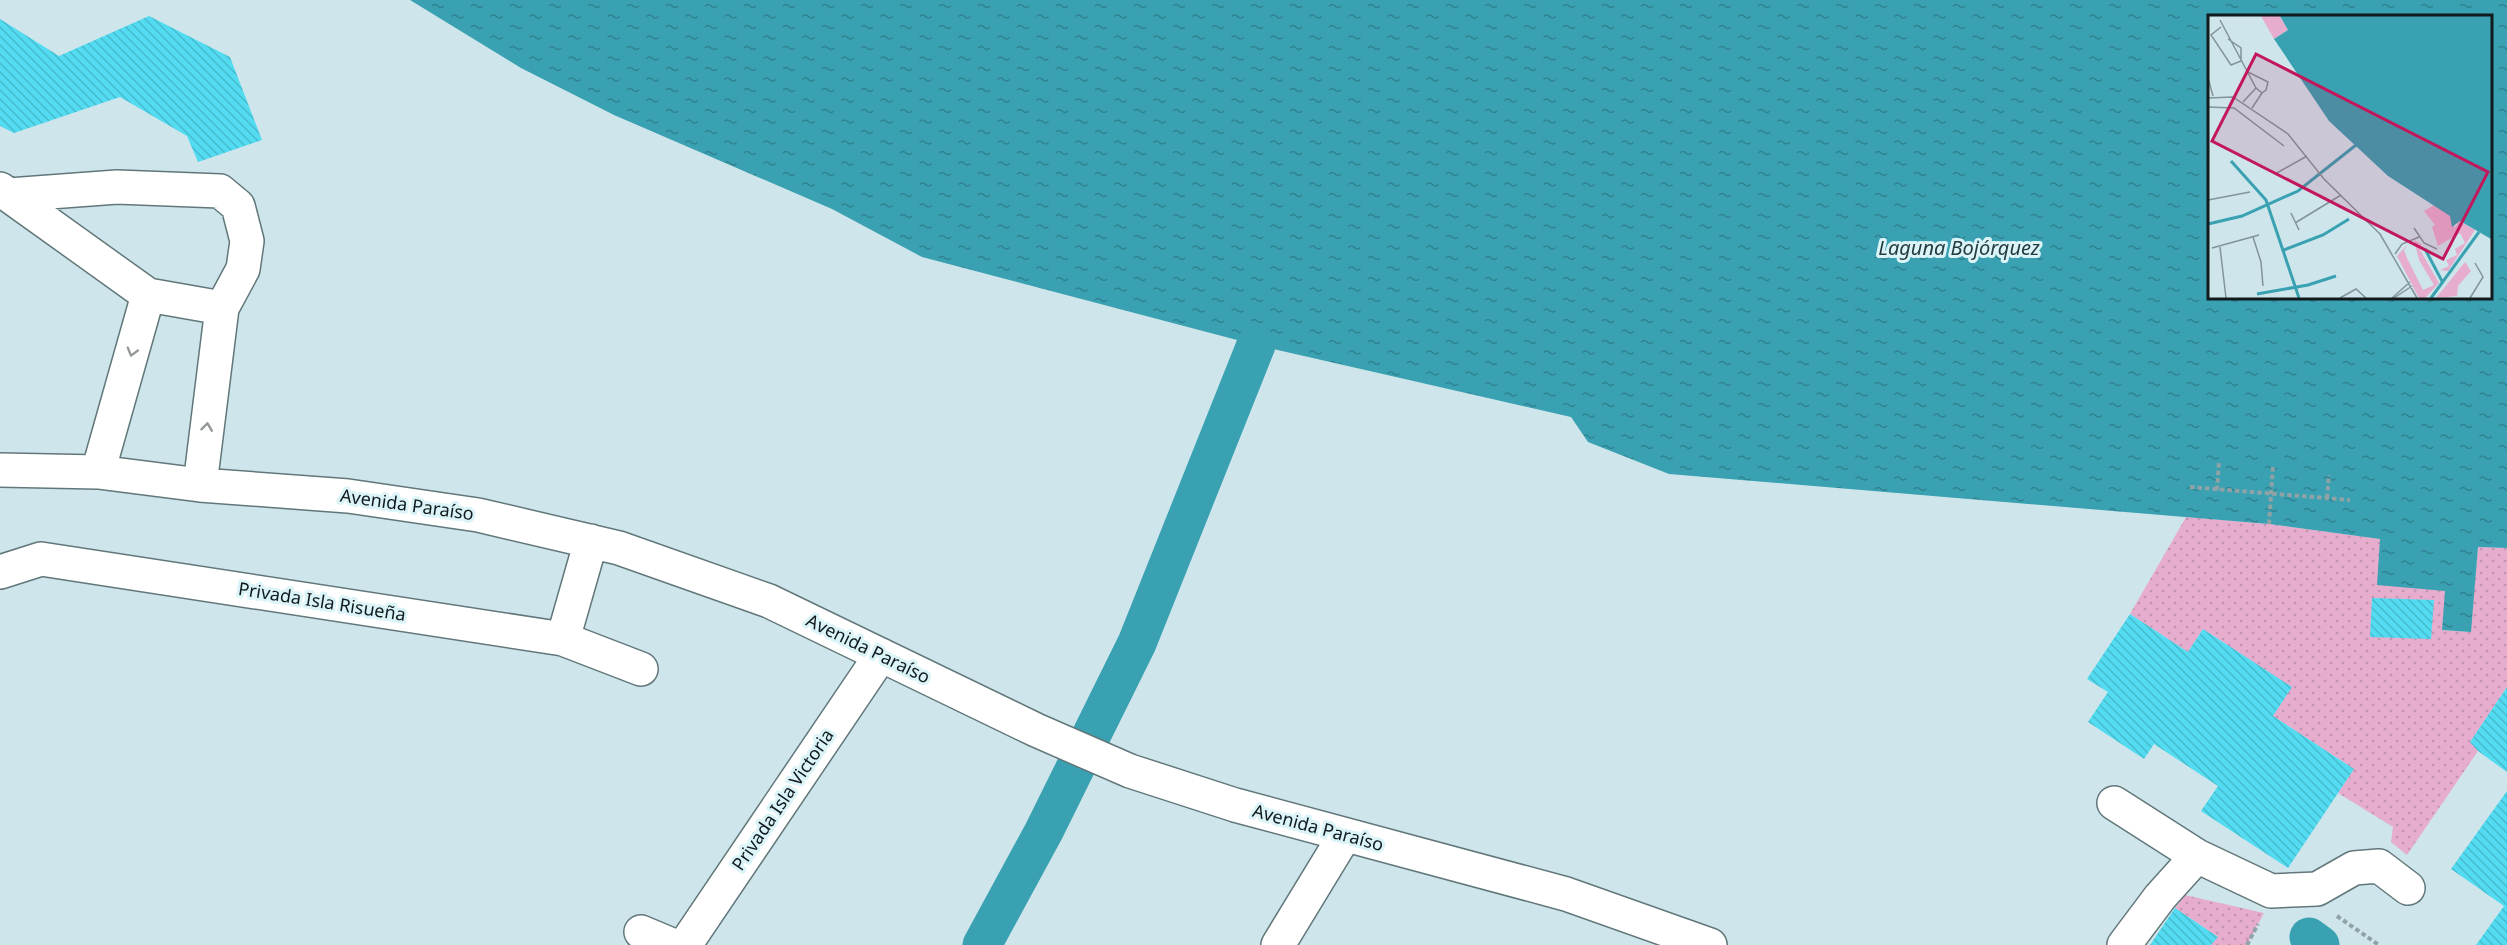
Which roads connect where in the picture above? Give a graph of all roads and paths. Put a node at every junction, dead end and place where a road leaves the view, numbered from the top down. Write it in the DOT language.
graph roads {
  1 [pos="4,192"];
  2 [pos="148,295"];
  3 [pos="222,308"];
  4 [pos="2219,462"];
  5 [pos="2273,466"];
  6 [pos="0,470"];
  7 [pos="98,472"];
  8 [pos="2329,475"];
  9 [pos="200,485"];
  10 [pos="2190,488"];
  11 [pos="2217,490"];
  12 [pos="2271,494"];
  13 [pos="2328,498"];
  14 [pos="2350,500"];
  15 [pos="2270,524"];
  16 [pos="591,541"];
  17 [pos="0,572"];
  18 [pos="563,639"];
  19 [pos="881,655"];
  20 [pos="641,669"];
  21 [pos="2114,803"];
  22 [pos="1346,835"];
  23 [pos="2197,856"];
  24 [pos="2408,888"];
  25 [pos="641,932"];
  26 [pos="672,945"];
  27 [pos="685,945"];
  28 [pos="1278,945"];
  29 [pos="1710,945"];
  30 [pos="2124,945"];
  1 -- 2 [label="street"];
  1 -- 3 [label="street"];
  2 -- 3 [label="street"];
  2 -- 7 [label="street, one-way"];
  9 -- 3 [label="street, one-way"];
  4 -- 11 [label="path"];
  5 -- 12 [label="path"];
  6 -- 7 [label="street, Avenida Paraíso"];
  7 -- 9 [label="street, Avenida Paraíso"];
  8 -- 13 [label="path"];
  9 -- 16 [label="street, Avenida Paraíso"];
  10 -- 11 [label="path"];
  11 -- 12 [label="path"];
  12 -- 13 [label="path"];
  12 -- 15 [label="path"];
  13 -- 14 [label="path"];
  16 -- 18 [label="street"];
  16 -- 19 [label="street, Avenida Paraíso"];
  17 -- 18 [label="street, Privada Isla Risueña"];
  18 -- 20 [label="street, Privada Isla Risueña"];
  19 -- 22 [label="street, Avenida Paraíso"];
  19 -- 27 [label="street, Privada Isla Victoria"];
  21 -- 23 [label="street"];
  22 -- 28 [label="street"];
  22 -- 29 [label="street, Avenida Paraíso"];
  23 -- 24 [label="street"];
  23 -- 30 [label="street"];
  25 -- 26 [label="street"];
}
